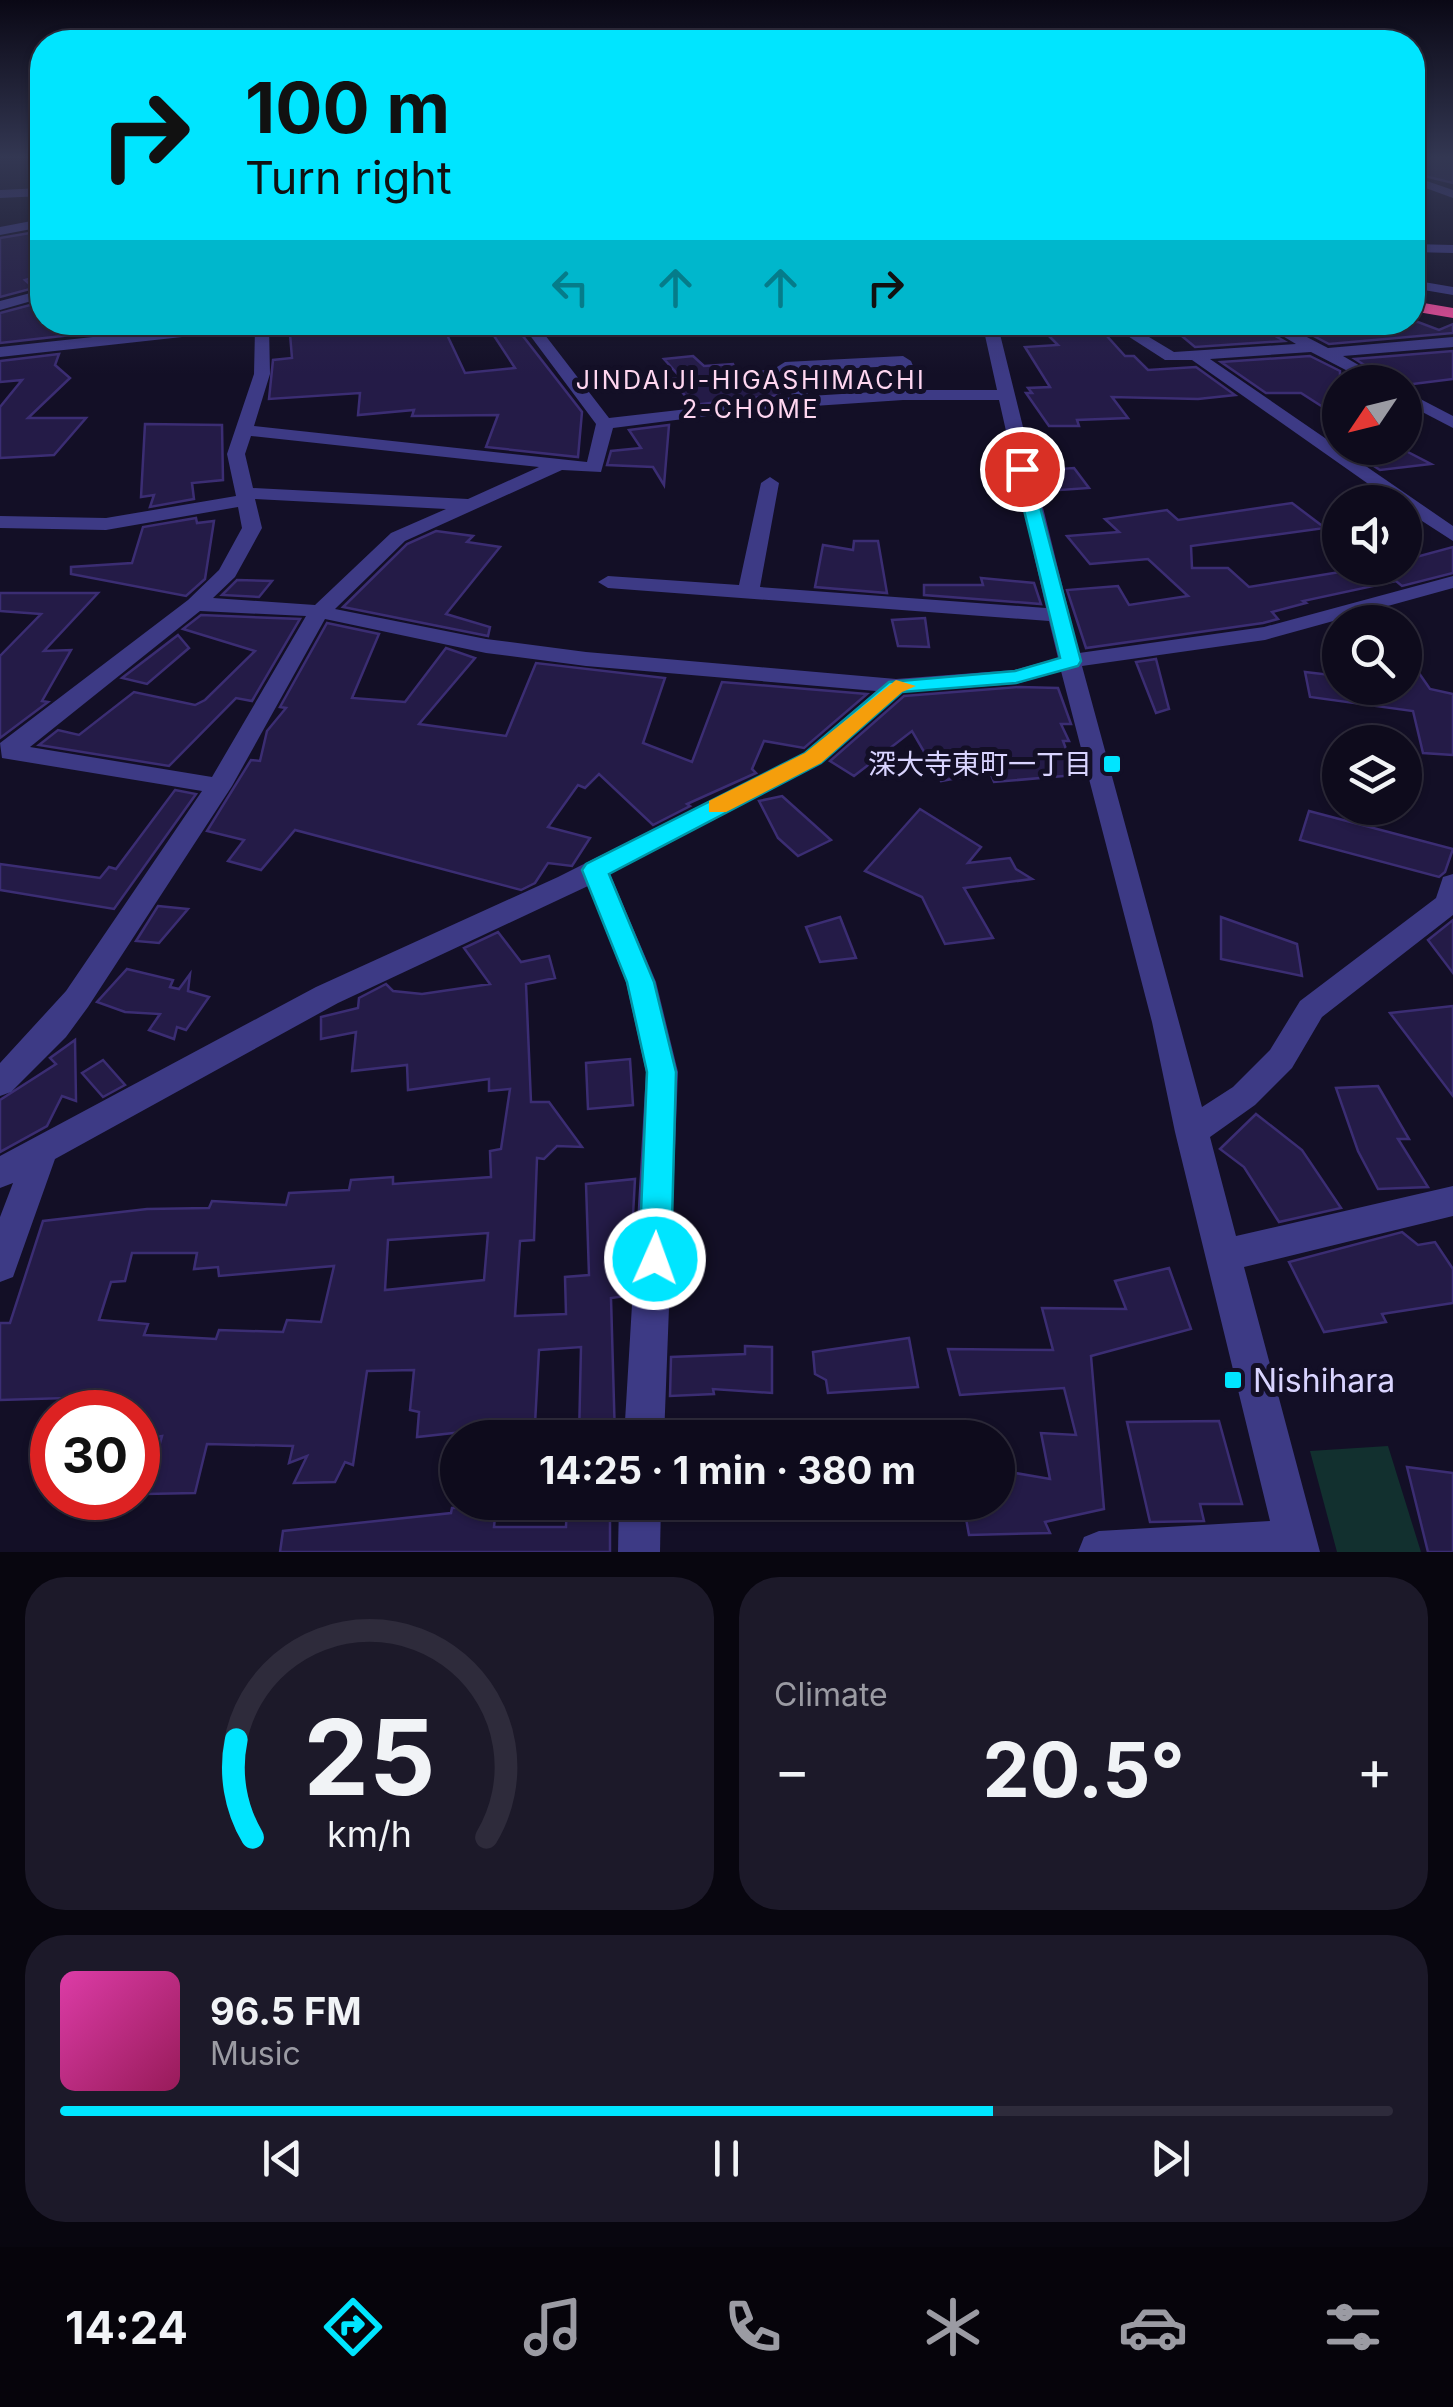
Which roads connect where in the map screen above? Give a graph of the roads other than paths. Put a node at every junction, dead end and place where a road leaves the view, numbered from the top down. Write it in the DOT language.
graph roads {
  1 [pos="1425,248"];
  2 [pos="1453,249"];
  3 [pos="1425,286"];
  4 [pos="1453,291"];
  5 [pos="30,297"];
  6 [pos="1425,299"];
  7 [pos="1453,304"];
  8 [pos="0,306"];
  9 [pos="1425,308"];
  10 [pos="1453,313"];
  11 [pos="164,335"];
  12 [pos="268,335"];
  13 [pos="537,335"];
  14 [pos="992,335"];
  15 [pos="1134,335"];
  16 [pos="1292,335"];
  17 [pos="1453,342"];
  18 [pos="1321,350"];
  19 [pos="0,352"];
  20 [pos="1198,358"];
  21 [pos="1349,365"];
  22 [pos="916,393"];
  23 [pos="1004,394"];
  24 [pos="804,400"];
  25 [pos="1422,406"];
  26 [pos="1453,423"];
  27 [pos="605,424"];
  28 [pos="245,430"];
  29 [pos="554,467"];
  30 [pos="770,484"];
  31 [pos="245,497"];
  32 [pos="472,504"];
  33 [pos="0,522"];
  34 [pos="1453,535"];
  35 [pos="608,582"];
  36 [pos="1453,582"];
  37 [pos="748,593"];
  38 [pos="195,604"];
  39 [pos="318,613"];
  40 [pos="1059,615"];
  41 [pos="1071,661"];
  42 [pos="896,686"];
  43 [pos="5,750"];
  44 [pos="219,786"];
  45 [pos="595,870"];
  46 [pos="1453,884"];
  47 [pos="0,1083"];
  48 [pos="1192,1132"];
  49 [pos="42,1150"];
  50 [pos="0,1173"];
  51 [pos="1453,1201"];
  52 [pos="1224,1255"];
  53 [pos="0,1266"];
  54 [pos="645,1420"];
  55 [pos="639,1520"];
  56 [pos="1297,1546"];
  57 [pos="638,1552"];
  58 [pos="1099,1552"];
  1 -- 2 [label="street"];
  3 -- 4 [label="street"];
  5 -- 8 [label="street"];
  6 -- 7 [label="highway"];
  9 -- 10 [label="highway"];
  11 -- 19 [label="street"];
  12 -- 28 [label="street"];
  13 -- 27 [label="street"];
  14 -- 23 [label="street"];
  15 -- 20 [label="street"];
  16 -- 18 [label="street"];
  17 -- 18 [label="street"];
  18 -- 20 [label="street"];
  18 -- 21 [label="street"];
  20 -- 34 [label="street"];
  22 -- 23 [label="street"];
  22 -- 24 [label="street"];
  22 -- 24 [label="street"];
  23 -- 40 [label="street"];
  24 -- 27 [label="street"];
  25 -- 26 [label="street"];
  27 -- 29 [label="street"];
  28 -- 29 [label="street"];
  28 -- 31 [label="street"];
  29 -- 32 [label="street"];
  30 -- 37 [label="street"];
  31 -- 32 [label="street"];
  31 -- 33 [label="street"];
  31 -- 38 [label="street"];
  32 -- 39 [label="street"];
  35 -- 37 [label="street"];
  36 -- 41 [label="street"];
  37 -- 40 [label="street"];
  38 -- 39 [label="street"];
  38 -- 43 [label="street"];
  39 -- 42 [label="street"];
  39 -- 44 [label="street"];
  40 -- 41 [label="street"];
  41 -- 42 [label="street"];
  41 -- 48 [label="street"];
  42 -- 45 [label="street"];
  43 -- 44 [label="street"];
  44 -- 47 [label="street"];
  45 -- 49 [label="street"];
  45 -- 54 [label="street"];
  46 -- 48 [label="street"];
  48 -- 52 [label="street"];
  49 -- 50 [label="street"];
  49 -- 53 [label="street"];
  51 -- 52 [label="street"];
  52 -- 56 [label="street"];
  55 -- 57 [label="street"];
  56 -- 58 [label="street"];
}
